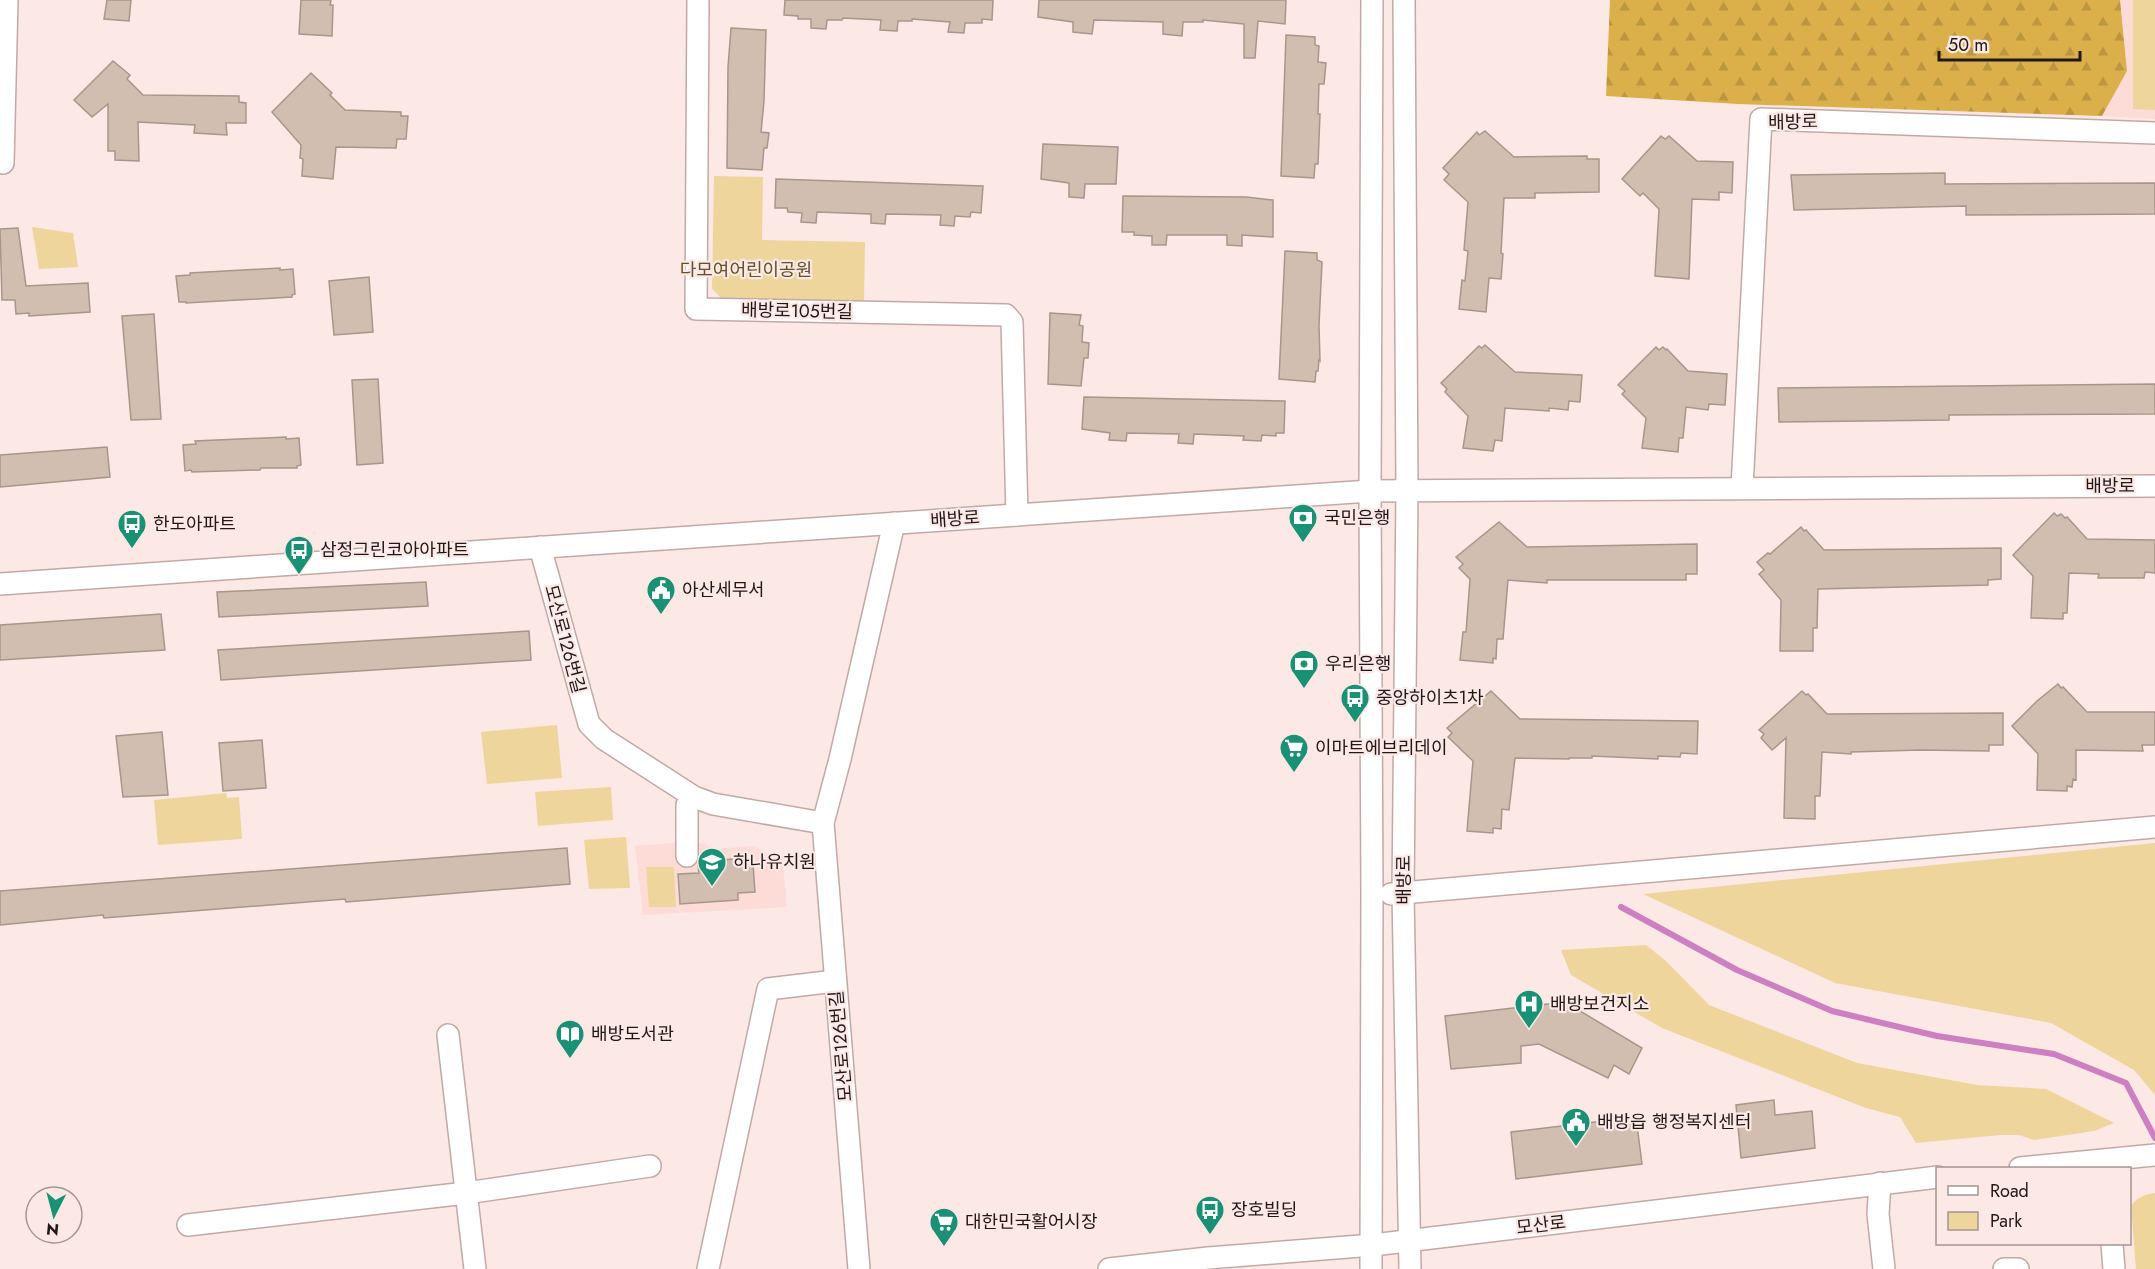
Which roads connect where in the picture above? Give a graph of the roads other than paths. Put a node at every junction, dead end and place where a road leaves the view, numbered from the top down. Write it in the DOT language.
graph roads {
  1 [pos="7,0"];
  2 [pos="698,0"];
  3 [pos="1372,0"];
  4 [pos="1404,0"];
  5 [pos="2155,133"];
  6 [pos="3,163"];
  7 [pos="2155,486"];
  8 [pos="1742,488"];
  9 [pos="1407,490"];
  10 [pos="1370,491"];
  11 [pos="1017,515"];
  12 [pos="894,523"];
  13 [pos="540,547"];
  14 [pos="0,584"];
  15 [pos="694,797"];
  16 [pos="823,823"];
  17 [pos="2155,827"];
  18 [pos="687,856"];
  19 [pos="1372,893"];
  20 [pos="1403,894"];
  21 [pos="835,981"];
  22 [pos="448,1035"];
  23 [pos="2155,1155"];
  24 [pos="2104,1163"];
  25 [pos="650,1166"];
  26 [pos="2037,1167"];
  27 [pos="1936,1177"];
  28 [pos="1880,1183"];
  29 [pos="466,1193"];
  30 [pos="189,1225"];
  31 [pos="1410,1241"];
  32 [pos="1373,1245"];
  33 [pos="2112,1245"];
  34 [pos="1143,1267"];
  35 [pos="475,1269"];
  36 [pos="708,1269"];
  37 [pos="859,1269"];
  38 [pos="1109,1269"];
  39 [pos="1371,1269"];
  40 [pos="1410,1269"];
  41 [pos="1884,1269"];
  42 [pos="2004,1269"];
  43 [pos="2018,1269"];
  44 [pos="2114,1269"];
  1 -- 6 [label="street"];
  2 -- 11 [label="street, 배방로105번길"];
  3 -- 10 [label="street, 배방로"];
  4 -- 9 [label="street, 배방로"];
  5 -- 8 [label="street, 배방로"];
  7 -- 8 [label="street, 배방로"];
  8 -- 9 [label="street, 배방로"];
  9 -- 10 [label="street, 배방로"];
  9 -- 20 [label="street, 배방로"];
  10 -- 11 [label="street, 배방로"];
  10 -- 19 [label="street, 배방로"];
  11 -- 12 [label="street, 배방로"];
  12 -- 13 [label="street, 배방로"];
  12 -- 16 [label="street, 모산로126번길"];
  13 -- 14 [label="street, 배방로"];
  13 -- 15 [label="street, 모산로126번길"];
  15 -- 16 [label="street, 모산로126번길"];
  15 -- 18 [label="street"];
  16 -- 21 [label="street, 모산로126번길"];
  17 -- 20 [label="street"];
  19 -- 20 [label="street"];
  19 -- 32 [label="street, 배방로"];
  20 -- 31 [label="street, 배방로"];
  21 -- 36 [label="street"];
  21 -- 37 [label="street, 모산로126번길"];
  22 -- 29 [label="street"];
  23 -- 24 [label="street"];
  24 -- 26 [label="street"];
  25 -- 29 [label="street"];
  27 -- 28 [label="street, 모산로"];
  28 -- 31 [label="street, 모산로"];
  28 -- 41 [label="street"];
  29 -- 30 [label="street"];
  29 -- 35 [label="street"];
  31 -- 32 [label="street, 모산로"];
  31 -- 40 [label="street, 배방로"];
  32 -- 34 [label="street, 모산로"];
  32 -- 39 [label="street, 배방로"];
  33 -- 44 [label="street"];
  34 -- 38 [label="street, 모산로"];
  42 -- 43 [label="street"];
}
